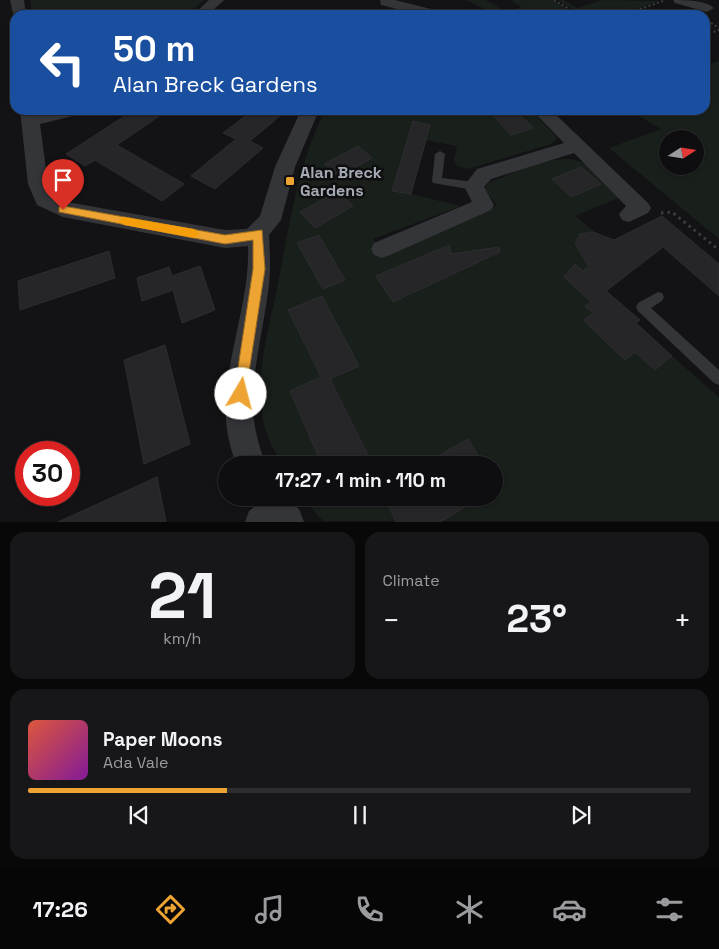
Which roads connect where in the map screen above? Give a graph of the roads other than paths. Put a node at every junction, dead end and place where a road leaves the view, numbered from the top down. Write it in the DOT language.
graph roads {
  1 [pos="218,0"];
  2 [pos="680,0"];
  3 [pos="386,1"];
  4 [pos="707,8"];
  5 [pos="206,10"];
  6 [pos="419,10"];
  7 [pos="308,115"];
  8 [pos="546,115"];
  9 [pos="30,116"];
  10 [pos="577,146"];
  11 [pos="440,154"];
  12 [pos="474,186"];
  13 [pos="635,211"];
  14 [pos="258,233"];
  15 [pos="382,249"];
  16 [pos="658,297"];
  17 [pos="719,379"];
  18 [pos="249,456"];
  1 -- 5 [label="street"];
  2 -- 4 [label="street"];
  3 -- 6 [label="street"];
  7 -- 14 [label="street"];
  8 -- 10 [label="street"];
  9 -- 14 [label="street"];
  10 -- 12 [label="street"];
  10 -- 13 [label="street"];
  11 -- 12 [label="lane"];
  12 -- 15 [label="street"];
  14 -- 18 [label="street"];
  16 -- 17 [label="lane"];
}
